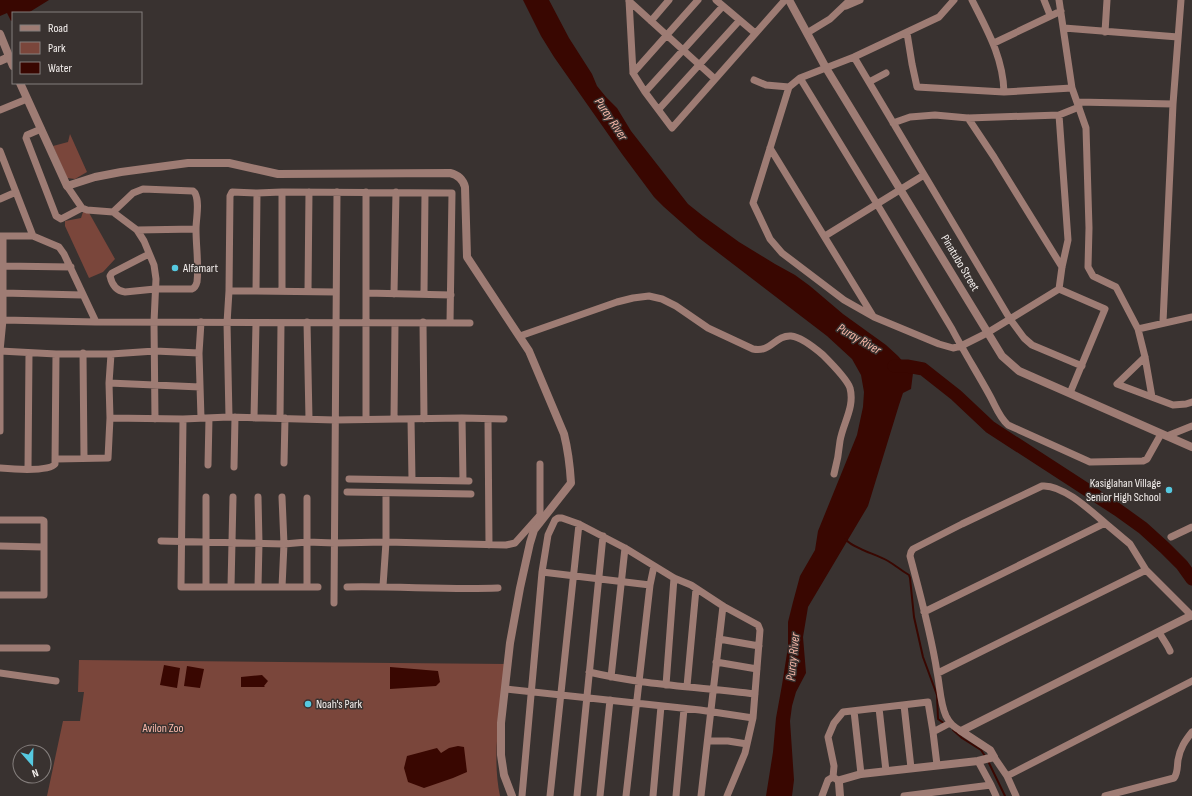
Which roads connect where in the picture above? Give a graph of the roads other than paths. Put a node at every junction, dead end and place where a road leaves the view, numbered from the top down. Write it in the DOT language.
graph roads {
  1 [pos="669,0"];
  2 [pos="698,0"];
  3 [pos="716,0"];
  4 [pos="785,0"];
  5 [pos="789,0"];
  6 [pos="850,0"];
  7 [pos="860,0"];
  8 [pos="954,0"];
  9 [pos="972,0"];
  10 [pos="1044,0"];
  11 [pos="1059,0"];
  12 [pos="1107,0"];
  13 [pos="1181,0"];
  14 [pos="633,2"];
  15 [pos="723,6"];
  16 [pos="844,7"];
  17 [pos="1061,10"];
  18 [pos="1050,15"];
  19 [pos="651,21"];
  20 [pos="739,21"];
  21 [pos="1064,28"];
  22 [pos="1105,32"];
  23 [pos="755,33"];
  24 [pos="807,33"];
  25 [pos="906,33"];
  26 [pos="0,34"];
  27 [pos="666,36"];
  28 [pos="1178,38"];
  29 [pos="994,43"];
  30 [pos="682,51"];
  31 [pos="9,57"];
  32 [pos="854,57"];
  33 [pos="0,61"];
  34 [pos="12,64"];
  35 [pos="699,66"];
  36 [pos="826,68"];
  37 [pos="633,73"];
  38 [pos="886,73"];
  39 [pos="800,78"];
  40 [pos="715,79"];
  41 [pos="754,80"];
  42 [pos="870,82"];
  43 [pos="20,84"];
  44 [pos="789,87"];
  45 [pos="1072,88"];
  46 [pos="645,92"];
  47 [pos="1004,92"];
  48 [pos="27,99"];
  49 [pos="1173,104"];
  50 [pos="1078,105"];
  51 [pos="659,109"];
  52 [pos="0,110"];
  53 [pos="1059,115"];
  54 [pos="968,118"];
  55 [pos="894,123"];
  56 [pos="41,129"];
  57 [pos="770,148"];
  58 [pos="0,151"];
  59 [pos="3,170"];
  60 [pos="924,175"];
  61 [pos="67,186"];
  62 [pos="901,189"];
  63 [pos="16,192"];
  64 [pos="282,192"];
  65 [pos="309,192"];
  66 [pos="337,192"];
  67 [pos="366,192"];
  68 [pos="396,192"];
  69 [pos="257,193"];
  70 [pos="425,193"];
  71 [pos="0,199"];
  72 [pos="877,204"];
  73 [pos="82,208"];
  74 [pos="113,212"];
  75 [pos="196,229"];
  76 [pos="137,230"];
  77 [pos="1,236"];
  78 [pos="33,236"];
  79 [pos="825,236"];
  80 [pos="150,254"];
  81 [pos="3,266"];
  82 [pos="71,267"];
  83 [pos="1062,267"];
  84 [pos="155,289"];
  85 [pos="1059,289"];
  86 [pos="229,291"];
  87 [pos="256,291"];
  88 [pos="282,292"];
  89 [pos="308,292"];
  90 [pos="336,292"];
  91 [pos="3,293"];
  92 [pos="366,293"];
  93 [pos="394,294"];
  94 [pos="424,294"];
  95 [pos="82,295"];
  96 [pos="451,295"];
  97 [pos="874,317"];
  98 [pos="1192,317"];
  99 [pos="1010,319"];
  100 [pos="3,320"];
  101 [pos="96,322"];
  102 [pos="154,322"];
  103 [pos="201,322"];
  104 [pos="281,322"];
  105 [pos="307,322"];
  106 [pos="336,322"];
  107 [pos="365,322"];
  108 [pos="423,322"];
  109 [pos="1163,322"];
  110 [pos="227,323"];
  111 [pos="256,323"];
  112 [pos="395,323"];
  113 [pos="450,323"];
  114 [pos="470,323"];
  115 [pos="1138,328"];
  116 [pos="987,333"];
  117 [pos="520,336"];
  118 [pos="961,346"];
  119 [pos="0,351"];
  120 [pos="155,351"];
  121 [pos="29,353"];
  122 [pos="83,353"];
  123 [pos="200,353"];
  124 [pos="56,354"];
  125 [pos="111,354"];
  126 [pos="1145,357"];
  127 [pos="1082,366"];
  128 [pos="109,383"];
  129 [pos="155,385"];
  130 [pos="200,387"];
  131 [pos="1070,393"];
  132 [pos="1152,397"];
  133 [pos="1192,402"];
  134 [pos="232,417"];
  135 [pos="110,418"];
  136 [pos="201,418"];
  137 [pos="209,418"];
  138 [pos="254,418"];
  139 [pos="283,418"];
  140 [pos="462,418"];
  141 [pos="155,419"];
  142 [pos="183,419"];
  143 [pos="309,419"];
  144 [pos="366,419"];
  145 [pos="394,419"];
  146 [pos="411,419"];
  147 [pos="424,419"];
  148 [pos="488,419"];
  149 [pos="504,419"];
  150 [pos="336,420"];
  151 [pos="1192,426"];
  152 [pos="0,431"];
  153 [pos="1164,435"];
  154 [pos="1192,447"];
  155 [pos="84,458"];
  156 [pos="56,459"];
  157 [pos="284,463"];
  158 [pos="540,464"];
  159 [pos="208,465"];
  160 [pos="234,466"];
  161 [pos="0,468"];
  162 [pos="28,469"];
  163 [pos="834,474"];
  164 [pos="349,479"];
  165 [pos="412,480"];
  166 [pos="347,492"];
  167 [pos="386,493"];
  168 [pos="470,494"];
  169 [pos="206,497"];
  170 [pos="233,497"];
  171 [pos="258,497"];
  172 [pos="282,497"];
  173 [pos="307,498"];
  174 [pos="0,520"];
  175 [pos="1105,523"];
  176 [pos="579,524"];
  177 [pos="1192,527"];
  178 [pos="603,536"];
  179 [pos="1171,537"];
  180 [pos="161,541"];
  181 [pos="181,542"];
  182 [pos="206,542"];
  183 [pos="233,542"];
  184 [pos="307,542"];
  185 [pos="386,542"];
  186 [pos="259,543"];
  187 [pos="335,543"];
  188 [pos="284,544"];
  189 [pos="489,545"];
  190 [pos="0,546"];
  191 [pos="43,547"];
  192 [pos="625,548"];
  193 [pos="654,566"];
  194 [pos="1146,570"];
  195 [pos="542,572"];
  196 [pos="573,576"];
  197 [pos="674,578"];
  198 [pos="599,579"];
  199 [pos="622,582"];
  200 [pos="650,585"];
  201 [pos="383,586"];
  202 [pos="206,587"];
  203 [pos="231,587"];
  204 [pos="282,587"];
  205 [pos="307,587"];
  206 [pos="318,587"];
  207 [pos="347,587"];
  208 [pos="258,588"];
  209 [pos="498,588"];
  210 [pos="696,589"];
  211 [pos="0,595"];
  212 [pos="334,603"];
  213 [pos="723,606"];
  214 [pos="924,612"];
  215 [pos="1192,615"];
  216 [pos="1159,632"];
  217 [pos="719,639"];
  218 [pos="759,646"];
  219 [pos="0,648"];
  220 [pos="47,648"];
  221 [pos="1170,651"];
  222 [pos="716,662"];
  223 [pos="757,669"];
  224 [pos="590,672"];
  225 [pos="0,673"];
  226 [pos="938,673"];
  227 [pos="612,677"];
  228 [pos="56,681"];
  229 [pos="639,682"];
  230 [pos="1192,682"];
  231 [pos="666,684"];
  232 [pos="687,686"];
  233 [pos="713,688"];
  234 [pos="506,689"];
  235 [pos="531,691"];
  236 [pos="755,694"];
  237 [pos="561,695"];
  238 [pos="587,697"];
  239 [pos="610,700"];
  240 [pos="636,703"];
  241 [pos="904,705"];
  242 [pos="661,706"];
  243 [pos="880,708"];
  244 [pos="684,709"];
  245 [pos="854,711"];
  246 [pos="711,712"];
  247 [pos="753,718"];
  248 [pos="949,724"];
  249 [pos="937,730"];
  250 [pos="961,731"];
  251 [pos="1192,732"];
  252 [pos="708,741"];
  253 [pos="747,744"];
  254 [pos="986,759"];
  255 [pos="937,765"];
  256 [pos="911,768"];
  257 [pos="886,771"];
  258 [pos="861,774"];
  259 [pos="1007,776"];
  260 [pos="836,779"];
  261 [pos="991,785"];
  262 [pos="512,796"];
  263 [pos="522,796"];
  264 [pos="550,796"];
  265 [pos="577,796"];
  266 [pos="600,796"];
  267 [pos="626,796"];
  268 [pos="653,796"];
  269 [pos="676,796"];
  270 [pos="701,796"];
  271 [pos="727,796"];
  272 [pos="822,796"];
  273 [pos="840,796"];
  274 [pos="904,796"];
  275 [pos="996,796"];
  276 [pos="1016,796"];
  277 [pos="1105,796"];
  1 -- 19 [label="street"];
  2 -- 27 [label="street"];
  3 -- 15 [label="street"];
  4 -- 23 [label="street"];
  5 -- 24 [label="street, Pinatubo Street"];
  6 -- 16 [label="street"];
  7 -- 16 [label="street"];
  8 -- 25 [label="street"];
  9 -- 29 [label="street"];
  10 -- 18 [label="street"];
  11 -- 17 [label="street"];
  12 -- 22 [label="street"];
  13 -- 28 [label="street"];
  14 -- 19 [label="street"];
  14 -- 37 [label="street"];
  15 -- 20 [label="street"];
  15 -- 30 [label="street"];
  16 -- 24 [label="street"];
  17 -- 18 [label="street"];
  17 -- 21 [label="street"];
  18 -- 29 [label="street"];
  19 -- 27 [label="street"];
  20 -- 23 [label="street"];
  20 -- 35 [label="street"];
  21 -- 22 [label="street"];
  21 -- 45 [label="street"];
  22 -- 28 [label="street"];
  23 -- 40 [label="street"];
  24 -- 36 [label="street, Pinatubo Street"];
  25 -- 32 [label="street"];
  25 -- 47 [label="street"];
  26 -- 31 [label="street"];
  27 -- 30 [label="street"];
  27 -- 37 [label="street"];
  28 -- 49 [label="street"];
  29 -- 47 [label="street"];
  30 -- 35 [label="street"];
  30 -- 46 [label="street"];
  31 -- 33 [label="street"];
  31 -- 34 [label="street"];
  32 -- 36 [label="street"];
  32 -- 42 [label="street"];
  35 -- 40 [label="street"];
  35 -- 51 [label="street"];
  36 -- 39 [label="street"];
  36 -- 62 [label="street, Pinatubo Street"];
  37 -- 46 [label="street"];
  38 -- 42 [label="street"];
  39 -- 44 [label="street"];
  39 -- 72 [label="street"];
  40 -- 51 [label="street"];
  41 -- 44 [label="street"];
  42 -- 55 [label="street"];
  43 -- 48 [label="street"];
  44 -- 57 [label="street"];
  45 -- 47 [label="street"];
  45 -- 50 [label="street"];
  46 -- 51 [label="street"];
  48 -- 52 [label="street"];
  48 -- 56 [label="street"];
  49 -- 50 [label="street"];
  49 -- 109 [label="street"];
  50 -- 53 [label="street"];
  50 -- 115 [label="street"];
  53 -- 54 [label="street"];
  53 -- 83 [label="street"];
  54 -- 55 [label="street"];
  54 -- 83 [label="street"];
  55 -- 60 [label="street"];
  56 -- 61 [label="street"];
  56 -- 73 [label="street"];
  57 -- 79 [label="street"];
  57 -- 97 [label="street"];
  58 -- 59 [label="street"];
  59 -- 63 [label="street"];
  60 -- 62 [label="street"];
  60 -- 99 [label="street"];
  61 -- 73 [label="street"];
  61 -- 117 [label="street"];
  62 -- 72 [label="street"];
  62 -- 116 [label="street, Pinatubo Street"];
  63 -- 71 [label="street"];
  63 -- 78 [label="street"];
  64 -- 65 [label="street"];
  64 -- 69 [label="street"];
  64 -- 88 [label="street"];
  65 -- 66 [label="street"];
  65 -- 89 [label="street"];
  66 -- 67 [label="street"];
  66 -- 90 [label="street"];
  67 -- 68 [label="street"];
  67 -- 92 [label="street"];
  68 -- 70 [label="street"];
  68 -- 93 [label="street"];
  69 -- 86 [label="street"];
  69 -- 87 [label="street"];
  70 -- 94 [label="street"];
  70 -- 96 [label="street"];
  72 -- 79 [label="street"];
  72 -- 118 [label="street"];
  73 -- 74 [label="street"];
  74 -- 75 [label="street"];
  74 -- 76 [label="street"];
  75 -- 76 [label="street"];
  75 -- 84 [label="street"];
  76 -- 80 [label="street"];
  77 -- 78 [label="street"];
  77 -- 81 [label="street"];
  78 -- 82 [label="street"];
  79 -- 97 [label="street"];
  80 -- 84 [label="street"];
  80 -- 84 [label="street"];
  81 -- 82 [label="street"];
  81 -- 91 [label="street"];
  82 -- 95 [label="street"];
  83 -- 85 [label="street"];
  84 -- 102 [label="street"];
  85 -- 99 [label="street"];
  85 -- 127 [label="street"];
  86 -- 87 [label="street"];
  86 -- 110 [label="street"];
  87 -- 88 [label="street"];
  88 -- 89 [label="street"];
  89 -- 90 [label="street"];
  90 -- 106 [label="street"];
  91 -- 95 [label="street"];
  91 -- 100 [label="street"];
  92 -- 93 [label="street"];
  92 -- 107 [label="street"];
  93 -- 94 [label="street"];
  94 -- 96 [label="street"];
  95 -- 101 [label="street"];
  96 -- 113 [label="street"];
  97 -- 118 [label="street"];
  98 -- 109 [label="street"];
  99 -- 116 [label="street"];
  99 -- 127 [label="street"];
  100 -- 101 [label="street"];
  100 -- 119 [label="street"];
  101 -- 102 [label="street"];
  102 -- 103 [label="street"];
  102 -- 120 [label="street"];
  103 -- 110 [label="street"];
  103 -- 123 [label="street"];
  104 -- 105 [label="street"];
  104 -- 111 [label="street"];
  104 -- 139 [label="street"];
  105 -- 106 [label="street"];
  105 -- 143 [label="street"];
  106 -- 107 [label="street"];
  106 -- 150 [label="street"];
  107 -- 112 [label="street"];
  107 -- 144 [label="street"];
  108 -- 112 [label="street"];
  108 -- 113 [label="street"];
  108 -- 147 [label="street"];
  109 -- 115 [label="street"];
  110 -- 111 [label="street"];
  110 -- 134 [label="street"];
  111 -- 138 [label="street"];
  112 -- 145 [label="street"];
  113 -- 114 [label="street"];
  115 -- 126 [label="street"];
  116 -- 118 [label="street"];
  116 -- 131 [label="street, Pinatubo Street"];
  117 -- 163 [label="street"];
  117 -- 234 [label="street"];
  118 -- 153 [label="street"];
  119 -- 121 [label="street"];
  119 -- 152 [label="street"];
  120 -- 123 [label="street"];
  120 -- 125 [label="street"];
  120 -- 129 [label="street"];
  121 -- 124 [label="street"];
  121 -- 162 [label="street"];
  122 -- 124 [label="street"];
  122 -- 125 [label="street"];
  122 -- 155 [label="street"];
  123 -- 130 [label="street"];
  124 -- 156 [label="street"];
  125 -- 128 [label="street"];
  126 -- 132 [label="street"];
  126 -- 132 [label="street"];
  127 -- 131 [label="street"];
  128 -- 129 [label="street"];
  128 -- 135 [label="street"];
  129 -- 130 [label="street"];
  129 -- 141 [label="street"];
  130 -- 136 [label="street"];
  131 -- 153 [label="street, Pinatubo Street"];
  132 -- 133 [label="street"];
  134 -- 137 [label="street"];
  134 -- 138 [label="street"];
  134 -- 160 [label="street"];
  135 -- 141 [label="street"];
  135 -- 155 [label="street"];
  136 -- 137 [label="street"];
  136 -- 142 [label="street"];
  137 -- 159 [label="street"];
  138 -- 139 [label="street"];
  139 -- 143 [label="street"];
  139 -- 157 [label="street"];
  140 -- 147 [label="street"];
  140 -- 148 [label="street"];
  140 -- 165 [label="street"];
  141 -- 142 [label="street"];
  142 -- 181 [label="street"];
  143 -- 150 [label="street"];
  144 -- 145 [label="street"];
  144 -- 150 [label="street"];
  145 -- 146 [label="street"];
  146 -- 147 [label="street"];
  146 -- 165 [label="street"];
  148 -- 149 [label="street"];
  148 -- 189 [label="street"];
  150 -- 187 [label="street"];
  151 -- 153 [label="street"];
  153 -- 154 [label="street, Pinatubo Street"];
  155 -- 156 [label="street"];
  156 -- 162 [label="street"];
  158 -- 189 [label="street"];
  161 -- 162 [label="street"];
  164 -- 165 [label="street"];
  166 -- 167 [label="street"];
  167 -- 168 [label="street"];
  167 -- 185 [label="street"];
  169 -- 182 [label="street"];
  170 -- 183 [label="street"];
  171 -- 186 [label="street"];
  172 -- 188 [label="street"];
  173 -- 184 [label="street"];
  174 -- 191 [label="street"];
  175 -- 194 [label="street"];
  175 -- 214 [label="street"];
  175 -- 214 [label="street"];
  176 -- 178 [label="street"];
  176 -- 195 [label="street"];
  176 -- 196 [label="street"];
  177 -- 179 [label="street"];
  178 -- 192 [label="street"];
  178 -- 198 [label="street"];
  180 -- 181 [label="street"];
  181 -- 182 [label="street"];
  181 -- 202 [label="street"];
  182 -- 183 [label="street"];
  182 -- 202 [label="street"];
  183 -- 186 [label="street"];
  183 -- 203 [label="street"];
  184 -- 187 [label="street"];
  184 -- 188 [label="street"];
  184 -- 205 [label="street"];
  185 -- 187 [label="street"];
  185 -- 189 [label="street"];
  185 -- 201 [label="street"];
  186 -- 188 [label="street"];
  186 -- 208 [label="street"];
  187 -- 212 [label="street"];
  188 -- 204 [label="street"];
  190 -- 191 [label="street"];
  191 -- 211 [label="street"];
  192 -- 193 [label="street"];
  192 -- 199 [label="street"];
  193 -- 197 [label="street"];
  193 -- 200 [label="street"];
  194 -- 215 [label="street"];
  194 -- 226 [label="street"];
  195 -- 196 [label="street"];
  195 -- 235 [label="street"];
  196 -- 198 [label="street"];
  196 -- 237 [label="street"];
  197 -- 210 [label="street"];
  197 -- 231 [label="street"];
  198 -- 199 [label="street"];
  198 -- 224 [label="street"];
  199 -- 200 [label="street"];
  199 -- 227 [label="street"];
  200 -- 229 [label="street"];
  201 -- 207 [label="street"];
  201 -- 209 [label="street"];
  202 -- 203 [label="street"];
  203 -- 208 [label="street"];
  204 -- 205 [label="street"];
  204 -- 208 [label="street"];
  205 -- 206 [label="street"];
  210 -- 213 [label="street"];
  210 -- 232 [label="street"];
  213 -- 217 [label="street"];
  213 -- 218 [label="street"];
  214 -- 226 [label="street"];
  215 -- 216 [label="street"];
  216 -- 221 [label="street"];
  216 -- 250 [label="street"];
  217 -- 218 [label="street"];
  217 -- 222 [label="street"];
  218 -- 223 [label="street"];
  219 -- 220 [label="street"];
  222 -- 223 [label="street"];
  222 -- 233 [label="street"];
  223 -- 236 [label="street"];
  224 -- 227 [label="street"];
  224 -- 238 [label="street"];
  225 -- 228 [label="street"];
  226 -- 248 [label="street"];
  227 -- 229 [label="street"];
  229 -- 231 [label="street"];
  229 -- 240 [label="street"];
  230 -- 259 [label="street"];
  231 -- 232 [label="street"];
  232 -- 233 [label="street"];
  233 -- 236 [label="street"];
  233 -- 246 [label="street"];
  234 -- 235 [label="street"];
  234 -- 262 [label="street"];
  235 -- 237 [label="street"];
  235 -- 263 [label="street"];
  236 -- 247 [label="street"];
  237 -- 238 [label="street"];
  237 -- 264 [label="street"];
  238 -- 239 [label="street"];
  238 -- 265 [label="street"];
  239 -- 240 [label="street"];
  239 -- 266 [label="street"];
  240 -- 242 [label="street"];
  240 -- 267 [label="street"];
  241 -- 243 [label="street"];
  241 -- 249 [label="street"];
  241 -- 256 [label="street"];
  242 -- 244 [label="street"];
  242 -- 268 [label="street"];
  243 -- 245 [label="street"];
  243 -- 257 [label="street"];
  244 -- 246 [label="street"];
  244 -- 269 [label="street"];
  245 -- 258 [label="street"];
  245 -- 260 [label="street"];
  246 -- 247 [label="street"];
  246 -- 252 [label="street"];
  247 -- 253 [label="street"];
  248 -- 249 [label="street"];
  248 -- 250 [label="street"];
  249 -- 255 [label="street"];
  250 -- 254 [label="street"];
  251 -- 277 [label="street"];
  252 -- 253 [label="street"];
  252 -- 270 [label="street"];
  253 -- 271 [label="street"];
  254 -- 255 [label="street"];
  254 -- 259 [label="street"];
  254 -- 261 [label="street"];
  255 -- 256 [label="street"];
  256 -- 257 [label="street"];
  257 -- 258 [label="street"];
  258 -- 260 [label="street"];
  259 -- 276 [label="street"];
  260 -- 272 [label="street"];
  260 -- 273 [label="street"];
  261 -- 274 [label="street"];
  261 -- 275 [label="street"];
}
